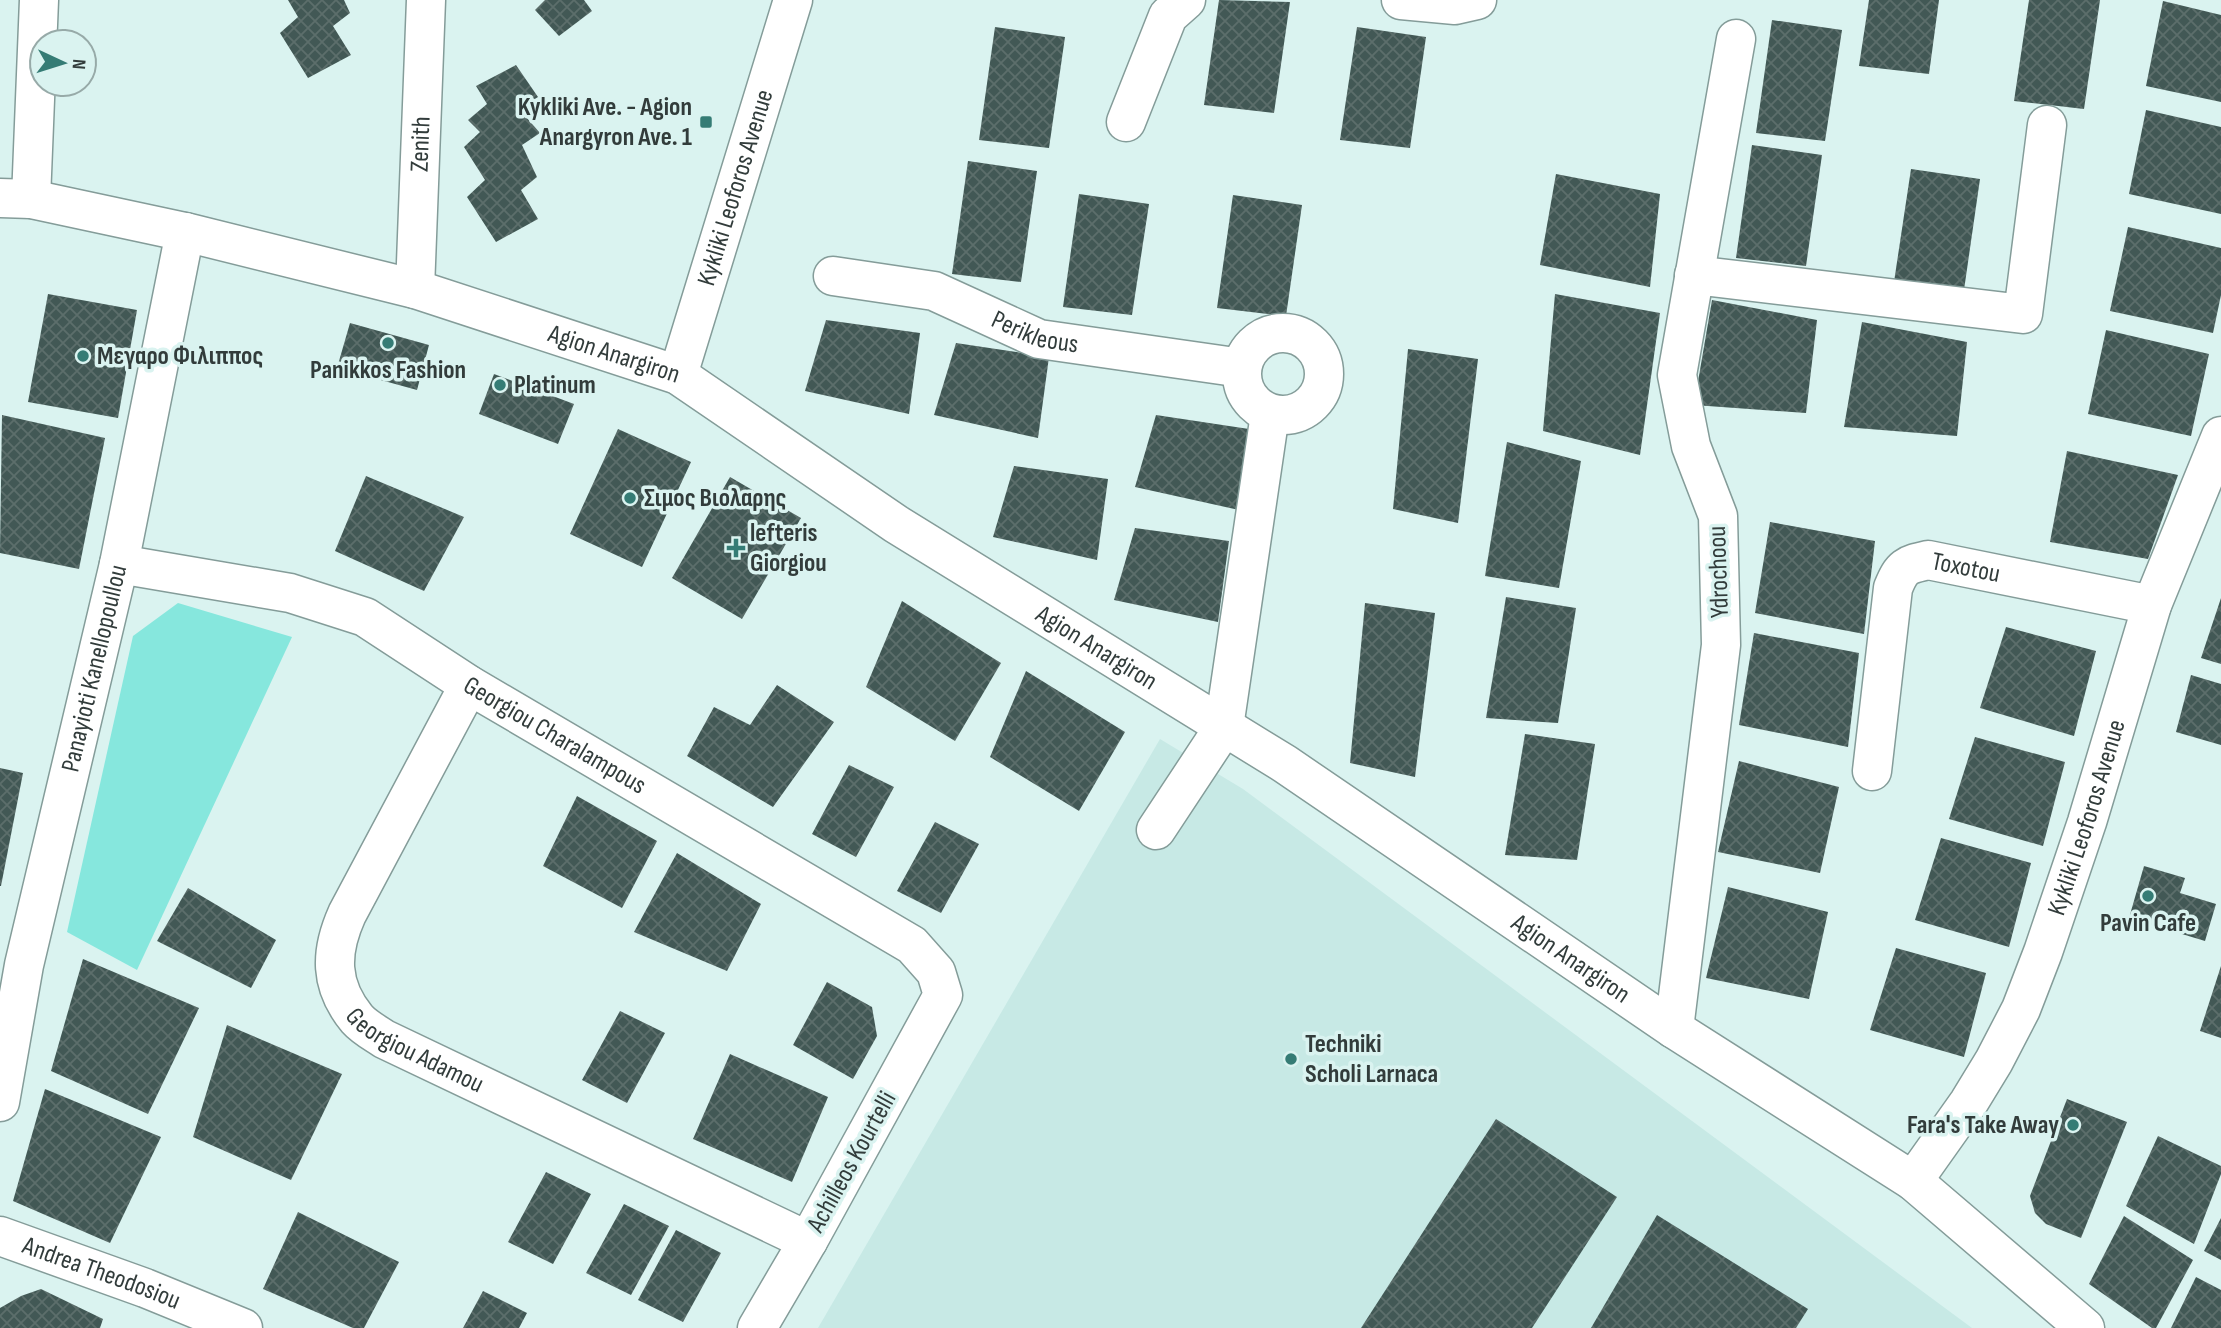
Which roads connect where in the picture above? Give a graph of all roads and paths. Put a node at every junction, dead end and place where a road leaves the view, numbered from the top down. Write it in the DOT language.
graph roads {
  1 [pos="39,0"];
  2 [pos="426,0"];
  3 [pos="793,0"];
  4 [pos="1186,0"];
  5 [pos="1401,0"];
  6 [pos="1477,0"];
  7 [pos="1736,39"];
  8 [pos="1126,122"];
  9 [pos="2047,125"];
  10 [pos="15,199"];
  11 [pos="185,232"];
  12 [pos="1694,275"];
  13 [pos="832,276"];
  14 [pos="415,289"];
  15 [pos="1242,368"];
  16 [pos="678,375"];
  17 [pos="1270,414"];
  18 [pos="2221,436"];
  19 [pos="119,564"];
  20 [pos="2152,605"];
  21 [pos="469,685"];
  22 [pos="1224,727"];
  23 [pos="1872,771"];
  24 [pos="1156,830"];
  25 [pos="12,961"];
  26 [pos="943,995"];
  27 [pos="1674,1029"];
  28 [pos="0,1102"];
  29 [pos="1913,1181"];
  30 [pos="0,1236"];
  31 [pos="808,1241"];
  32 [pos="2069,1323"];
  33 [pos="243,1328"];
  34 [pos="757,1328"];
  1 -- 10 [label="street"];
  2 -- 14 [label="street, Zenith"];
  3 -- 16 [label="street, Kykliki Leoforos Avenue"];
  4 -- 8 [label="street"];
  5 -- 6 [label="street"];
  7 -- 12 [label="street, Ydrochoou"];
  9 -- 12 [label="street"];
  10 -- 11 [label="street, Agion Anargiron"];
  11 -- 14 [label="street, Agion Anargiron"];
  11 -- 19 [label="street, Panayioti Kanellopoullou"];
  12 -- 27 [label="street, Ydrochoou"];
  13 -- 15 [label="street, Perikleous"];
  14 -- 16 [label="street, Agion Anargiron"];
  15 -- 17 [label="street"];
  15 -- 17 [label="street"];
  16 -- 22 [label="street, Agion Anargiron"];
  17 -- 22 [label="street"];
  18 -- 20 [label="street, Kykliki Leoforos Avenue"];
  19 -- 21 [label="street, Georgiou Charalampous"];
  19 -- 25 [label="street, Panayioti Kanellopoullou"];
  20 -- 23 [label="street, Toxotou"];
  20 -- 29 [label="street, Kykliki Leoforos Avenue"];
  21 -- 26 [label="street, Georgiou Charalampous"];
  21 -- 31 [label="street, Georgiou Adamou"];
  22 -- 24 [label="street"];
  22 -- 27 [label="street, Agion Anargiron"];
  25 -- 28 [label="street, Panayioti Kanellopoullou"];
  26 -- 31 [label="street, Achilleos Kourtelli"];
  27 -- 29 [label="street, Agion Anargiron"];
  29 -- 32 [label="street, Agion Anargiron"];
  30 -- 33 [label="street, Andrea Theodosiou"];
  31 -- 34 [label="street, Achilleos Kourtelli"];
}
